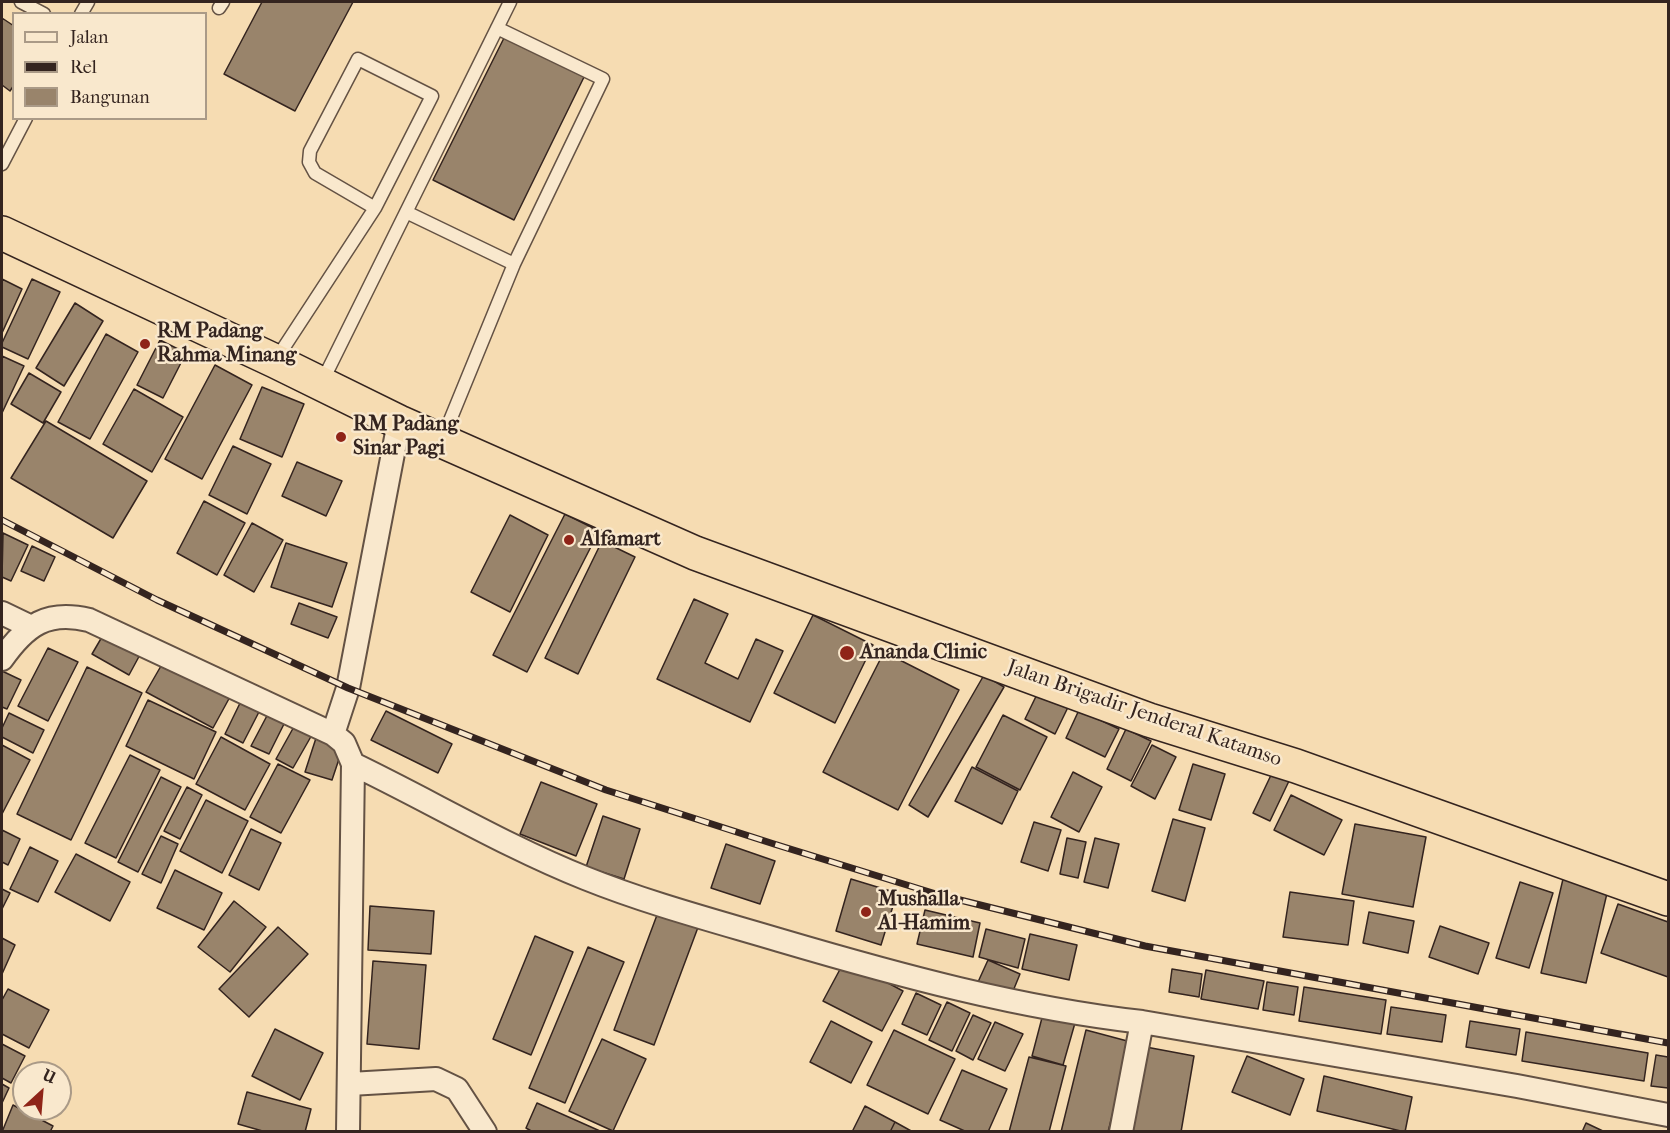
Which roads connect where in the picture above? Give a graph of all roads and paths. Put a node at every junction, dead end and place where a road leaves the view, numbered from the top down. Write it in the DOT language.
graph roads {
  1 [pos="21,2"];
  2 [pos="510,2"];
  3 [pos="40,12"];
  4 [pos="497,28"];
  5 [pos="25,120"];
  6 [pos="2,164"];
  7 [pos="375,208"];
  8 [pos="406,212"];
  9 [pos="2,233"];
  10 [pos="514,264"];
  11 [pos="275,361"];
  12 [pos="321,383"];
  13 [pos="399,422"];
  14 [pos="442,441"];
  15 [pos="2,613"];
  16 [pos="29,626"];
  17 [pos="2,659"];
  18 [pos="333,734"];
  19 [pos="353,764"];
  20 [pos="1668,899"];
  21 [pos="1142,1022"];
  22 [pos="350,1084"];
  23 [pos="1668,1115"];
  24 [pos="348,1131"];
  25 [pos="485,1131"];
  26 [pos="1121,1131"];
  1 -- 3 [label="lane"];
  2 -- 4 [label="lane"];
  4 -- 8 [label="lane"];
  4 -- 10 [label="lane"];
  5 -- 6 [label="lane"];
  7 -- 7 [label="lane"];
  7 -- 11 [label="lane"];
  8 -- 10 [label="lane"];
  8 -- 12 [label="lane"];
  9 -- 11 [label="highway, Jalan Brigadir Jenderal Katamso"];
  10 -- 14 [label="lane"];
  11 -- 12 [label="highway, Jalan Brigadir Jenderal Katamso"];
  12 -- 13 [label="highway, Jalan Brigadir Jenderal Katamso"];
  13 -- 14 [label="highway, Jalan Brigadir Jenderal Katamso"];
  13 -- 18 [label="street"];
  14 -- 20 [label="highway, Jalan Brigadir Jenderal Katamso"];
  15 -- 16 [label="street"];
  16 -- 17 [label="street"];
  16 -- 18 [label="street"];
  18 -- 19 [label="street"];
  19 -- 21 [label="street"];
  19 -- 22 [label="street"];
  21 -- 23 [label="street"];
  21 -- 26 [label="street"];
  22 -- 24 [label="street"];
  22 -- 25 [label="street"];
}
